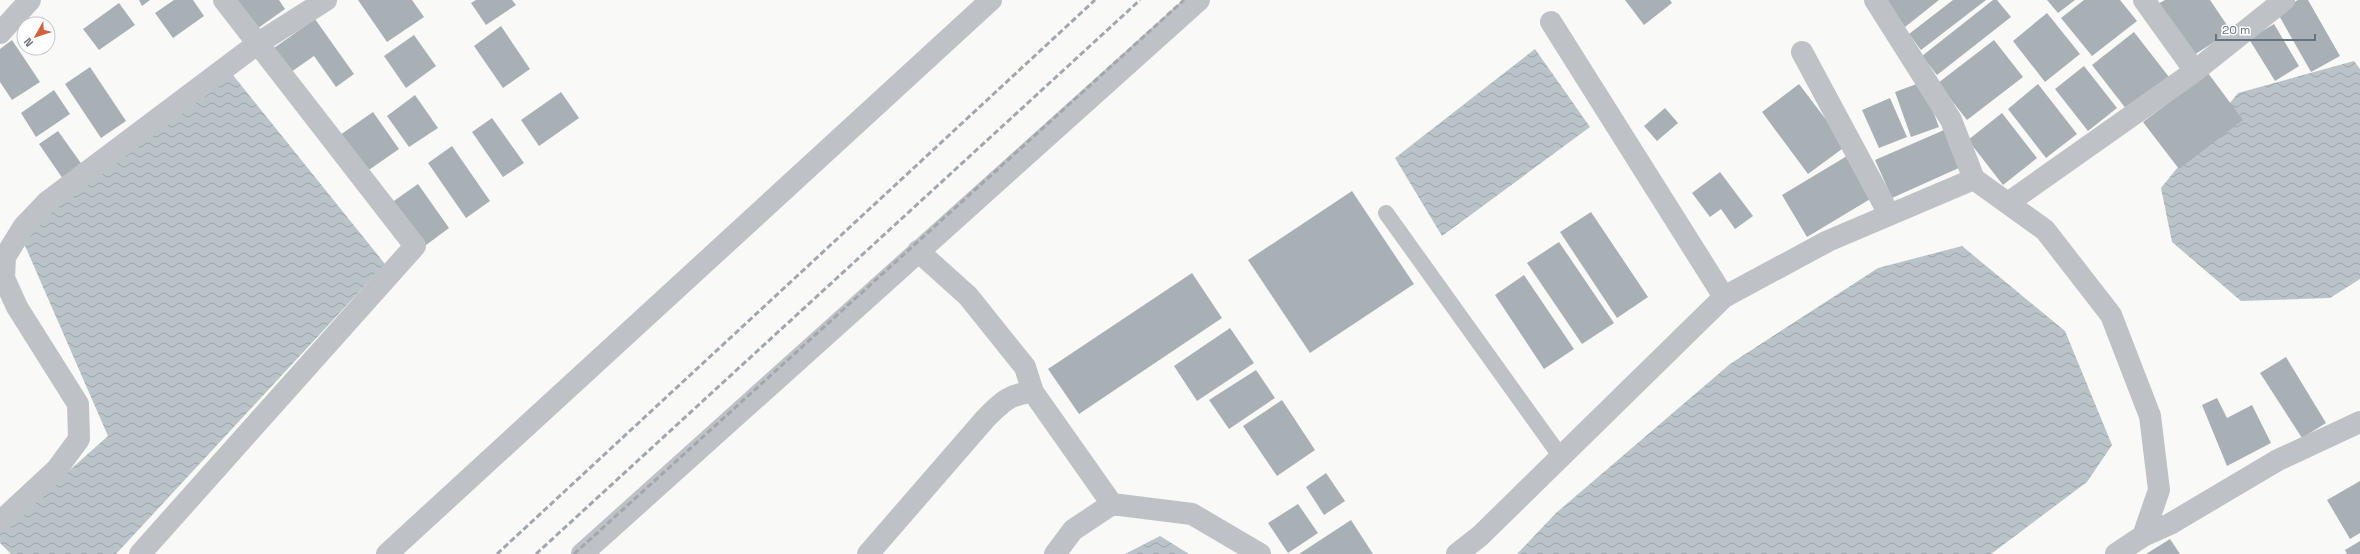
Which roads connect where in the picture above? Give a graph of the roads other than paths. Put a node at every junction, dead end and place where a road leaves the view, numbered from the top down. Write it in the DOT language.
graph roads {
  1 [pos="30,0"];
  2 [pos="224,0"];
  3 [pos="326,0"];
  4 [pos="991,0"];
  5 [pos="1199,0"];
  6 [pos="1875,0"];
  7 [pos="2144,0"];
  8 [pos="2284,0"];
  9 [pos="1550,22"];
  10 [pos="0,33"];
  11 [pos="257,44"];
  12 [pos="1802,52"];
  13 [pos="2195,71"];
  14 [pos="1974,179"];
  15 [pos="2008,203"];
  16 [pos="1386,213"];
  17 [pos="1889,214"];
  18 [pos="918,251"];
  19 [pos="2,258"];
  20 [pos="1724,297"];
  21 [pos="1033,392"];
  22 [pos="2358,428"];
  23 [pos="1561,457"];
  24 [pos="1112,504"];
  25 [pos="0,522"];
  26 [pos="2143,536"];
  27 [pos="140,554"];
  28 [pos="387,554"];
  29 [pos="582,554"];
  30 [pos="868,554"];
  31 [pos="1054,554"];
  32 [pos="1260,554"];
  33 [pos="1457,554"];
  34 [pos="2116,554"];
  1 -- 10 [label="street"];
  2 -- 11 [label="street"];
  3 -- 11 [label="street"];
  4 -- 28 [label="street"];
  5 -- 18 [label="street"];
  6 -- 14 [label="street"];
  7 -- 13 [label="street"];
  8 -- 13 [label="street"];
  9 -- 20 [label="street"];
  11 -- 19 [label="street"];
  11 -- 27 [label="street"];
  12 -- 17 [label="street"];
  13 -- 15 [label="street"];
  14 -- 15 [label="street"];
  14 -- 17 [label="street"];
  15 -- 26 [label="street"];
  16 -- 23 [label="lane"];
  17 -- 20 [label="street"];
  18 -- 21 [label="street"];
  18 -- 29 [label="street"];
  19 -- 25 [label="street"];
  20 -- 23 [label="street"];
  21 -- 24 [label="street"];
  21 -- 30 [label="street"];
  22 -- 26 [label="street"];
  23 -- 33 [label="street"];
  24 -- 31 [label="street"];
  24 -- 32 [label="street"];
  26 -- 34 [label="street"];
}
